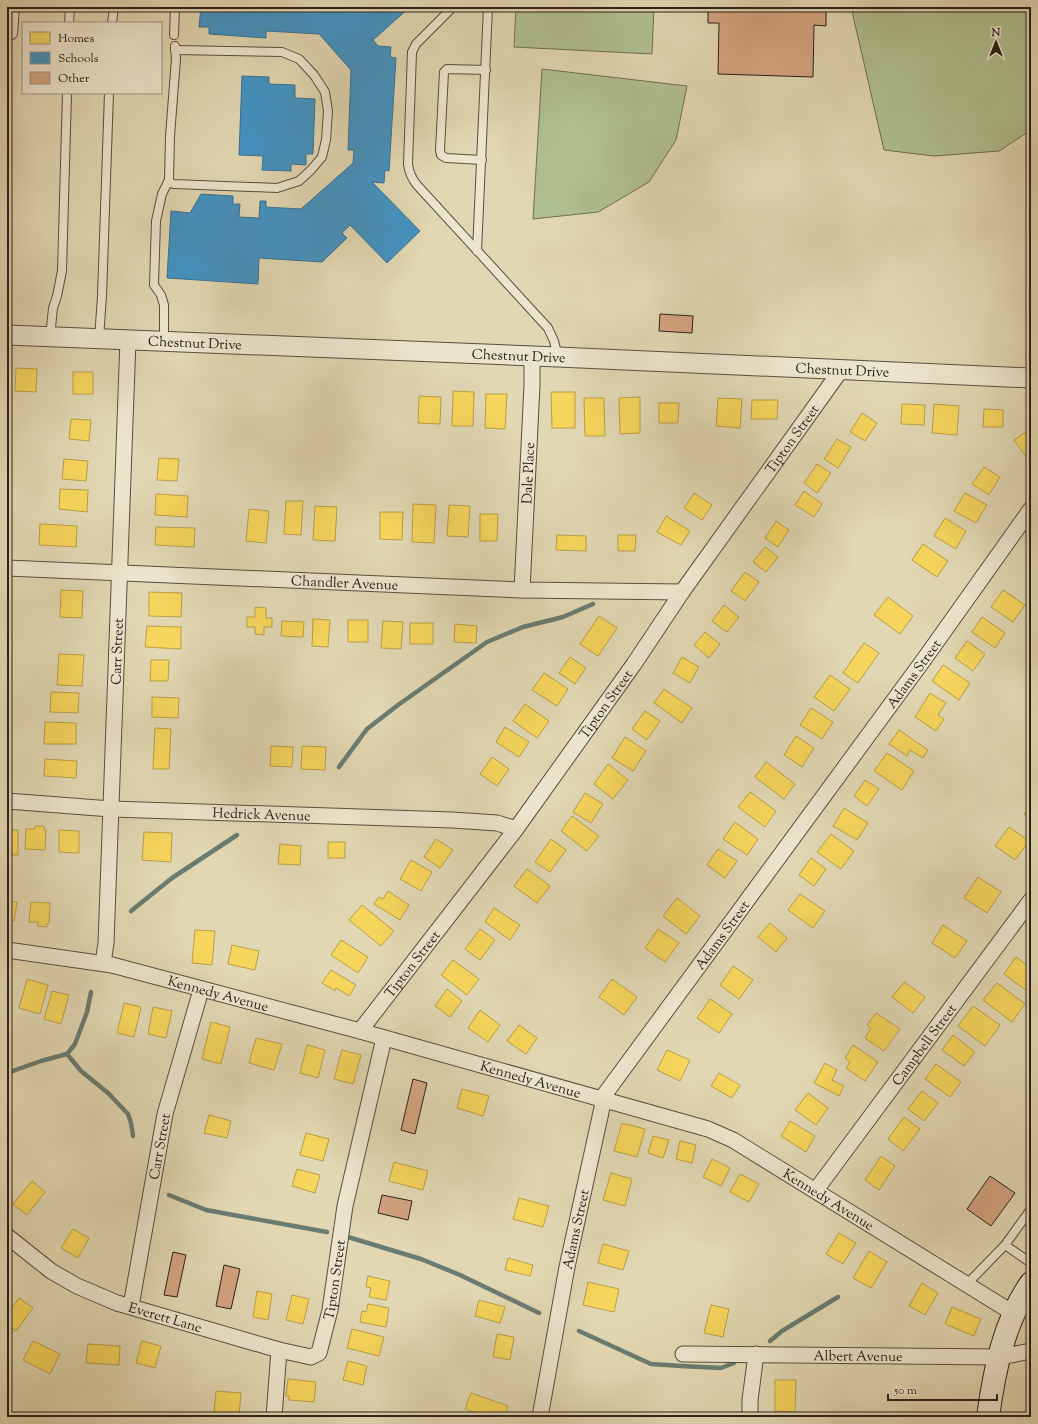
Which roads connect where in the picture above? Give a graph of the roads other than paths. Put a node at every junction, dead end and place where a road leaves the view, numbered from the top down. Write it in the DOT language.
graph roads {
  1 [pos="15,7"];
  2 [pos="70,7"];
  3 [pos="114,7"];
  4 [pos="175,7"];
  5 [pos="453,7"];
  6 [pos="488,7"];
  7 [pos="69,22"];
  8 [pos="112,22"];
  9 [pos="174,35"];
  10 [pos="7,38"];
  11 [pos="486,70"];
  12 [pos="67,94"];
  13 [pos="109,94"];
  14 [pos="482,160"];
  15 [pos="168,182"];
  16 [pos="477,251"];
  17 [pos="7,335"];
  18 [pos="50,337"];
  19 [pos="99,339"];
  20 [pos="128,340"];
  21 [pos="164,341"];
  22 [pos="532,356"];
  23 [pos="558,357"];
  24 [pos="841,370"];
  25 [pos="1031,378"];
  26 [pos="1031,509"];
  27 [pos="7,568"];
  28 [pos="118,572"];
  29 [pos="522,590"];
  30 [pos="682,592"];
  31 [pos="7,801"];
  32 [pos="111,809"];
  33 [pos="516,829"];
  34 [pos="1031,900"];
  35 [pos="7,950"];
  36 [pos="103,963"];
  37 [pos="201,990"];
  38 [pos="360,1031"];
  39 [pos="384,1038"];
  40 [pos="604,1099"];
  41 [pos="816,1190"];
  42 [pos="1031,1209"];
  43 [pos="7,1236"];
  44 [pos="1005,1245"];
  45 [pos="1031,1263"];
  46 [pos="1031,1283"];
  47 [pos="967,1284"];
  48 [pos="130,1306"];
  49 [pos="1013,1313"];
  50 [pos="324,1334"];
  51 [pos="279,1350"];
  52 [pos="1031,1351"];
  53 [pos="683,1354"];
  54 [pos="756,1354"];
  55 [pos="1000,1358"];
  56 [pos="274,1417"];
  57 [pos="540,1417"];
  58 [pos="750,1417"];
  59 [pos="988,1417"];
  1 -- 10 [label="lane"];
  2 -- 7 [label="lane"];
  3 -- 8 [label="lane"];
  4 -- 9 [label="lane"];
  5 -- 16 [label="lane"];
  6 -- 11 [label="lane"];
  11 -- 14 [label="lane"];
  11 -- 14 [label="lane"];
  12 -- 18 [label="lane"];
  13 -- 19 [label="lane"];
  14 -- 16 [label="lane"];
  15 -- 15 [label="lane"];
  15 -- 21 [label="lane"];
  16 -- 23 [label="lane"];
  17 -- 18 [label="street, Chestnut Drive"];
  18 -- 19 [label="street, Chestnut Drive"];
  19 -- 20 [label="street, Chestnut Drive"];
  20 -- 21 [label="street, Chestnut Drive"];
  20 -- 28 [label="street, Carr Street"];
  21 -- 22 [label="street, Chestnut Drive"];
  22 -- 23 [label="street, Chestnut Drive"];
  22 -- 29 [label="street, Dale Place"];
  23 -- 24 [label="street, Chestnut Drive"];
  24 -- 25 [label="street, Chestnut Drive"];
  24 -- 30 [label="street, Tipton Street"];
  26 -- 40 [label="street, Adams Street"];
  27 -- 28 [label="street, Chandler Avenue"];
  28 -- 29 [label="street, Chandler Avenue"];
  28 -- 32 [label="street, Carr Street"];
  29 -- 30 [label="street, Chandler Avenue"];
  30 -- 33 [label="street, Tipton Street"];
  31 -- 32 [label="street, Hedrick Avenue"];
  32 -- 33 [label="street, Hedrick Avenue"];
  32 -- 36 [label="street, Carr Street"];
  33 -- 38 [label="street, Tipton Street"];
  34 -- 41 [label="street, Campbell Street"];
  35 -- 36 [label="street, Kennedy Avenue"];
  36 -- 37 [label="street, Kennedy Avenue"];
  37 -- 38 [label="street, Kennedy Avenue"];
  37 -- 48 [label="street, Carr Street"];
  38 -- 39 [label="street, Kennedy Avenue"];
  39 -- 40 [label="street, Kennedy Avenue"];
  39 -- 50 [label="street, Tipton Street"];
  40 -- 41 [label="street, Kennedy Avenue"];
  40 -- 57 [label="street, Adams Street"];
  41 -- 47 [label="street, Kennedy Avenue"];
  42 -- 44 [label="lane"];
  43 -- 48 [label="street, Everett Lane"];
  44 -- 45 [label="lane"];
  44 -- 47 [label="lane"];
  46 -- 49 [label="main road"];
  47 -- 49 [label="street, Kennedy Avenue"];
  48 -- 51 [label="street, Everett Lane"];
  49 -- 55 [label="main road"];
  50 -- 51 [label="street, Everett Lane"];
  51 -- 56 [label="street"];
  52 -- 55 [label="street, Albert Avenue"];
  53 -- 54 [label="street, Albert Avenue"];
  54 -- 55 [label="street, Albert Avenue"];
  54 -- 58 [label="street"];
  55 -- 59 [label="main road"];
}
